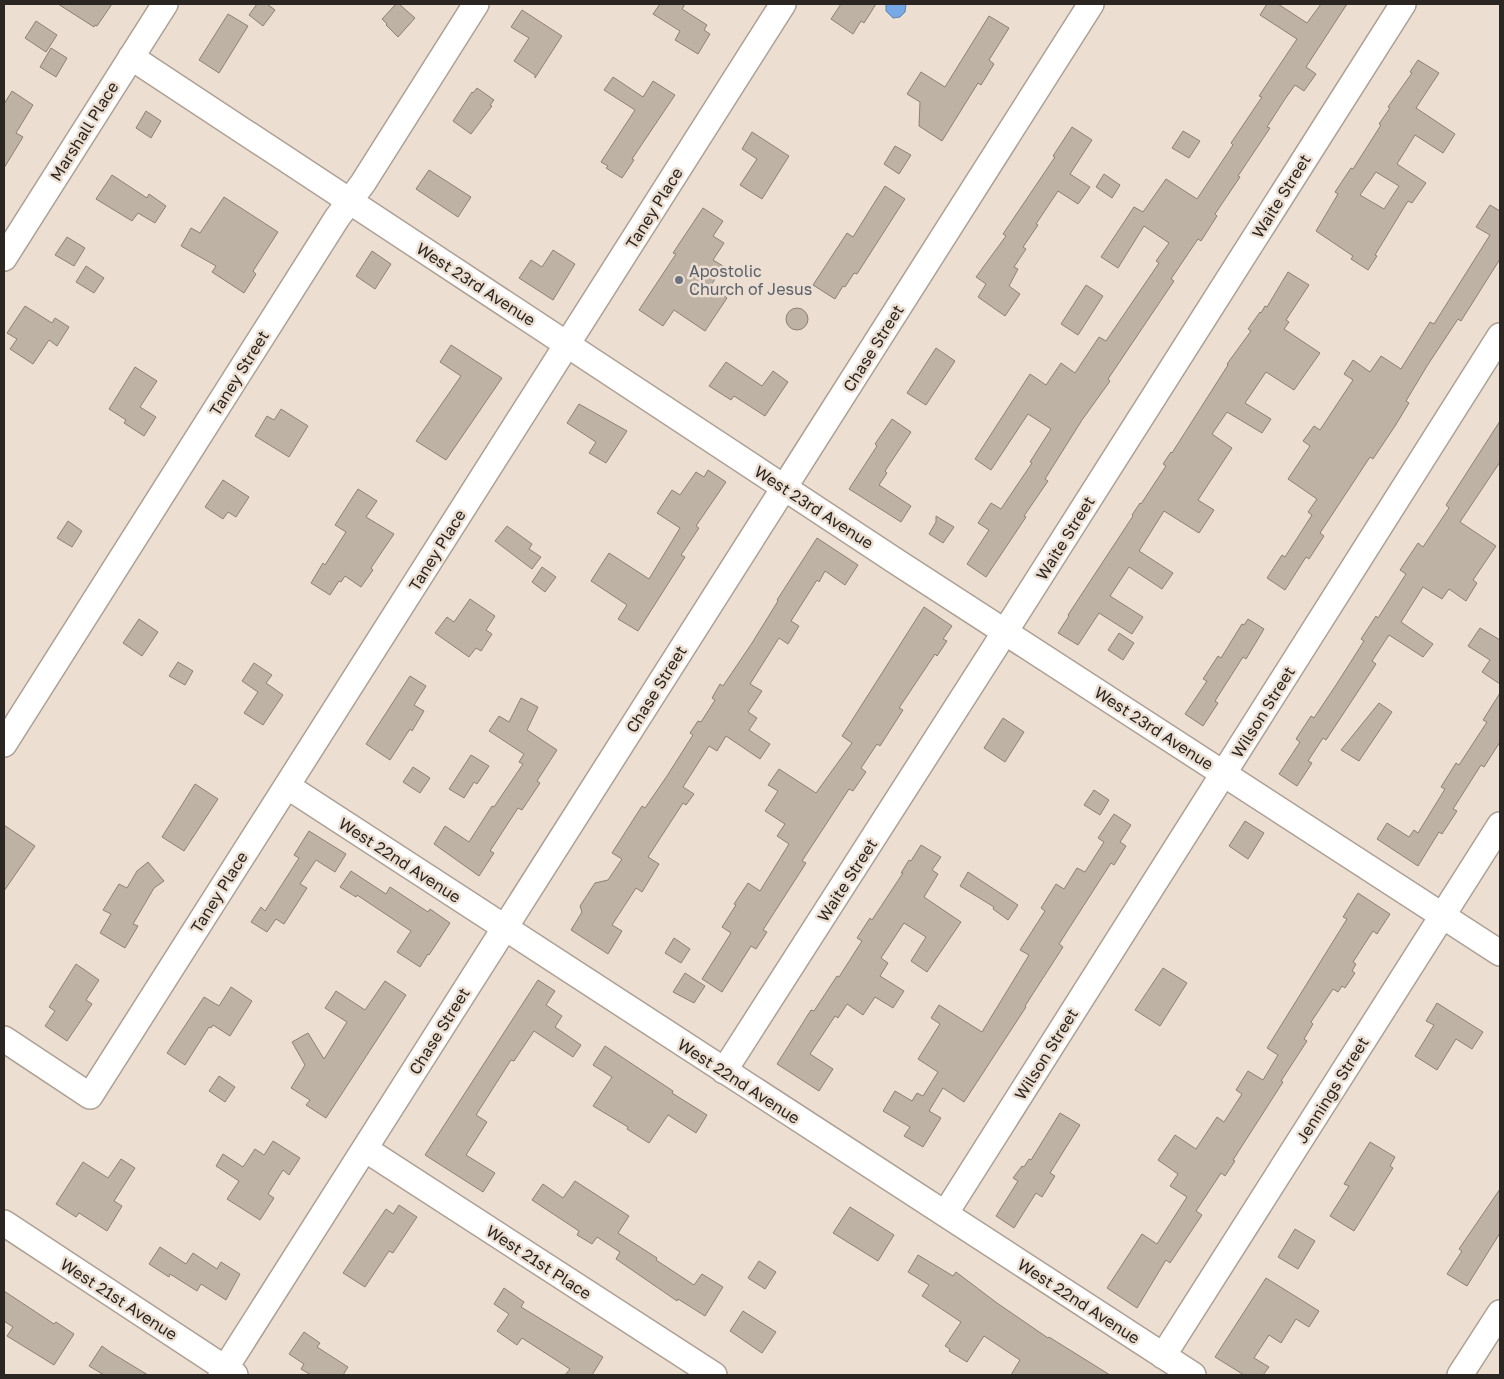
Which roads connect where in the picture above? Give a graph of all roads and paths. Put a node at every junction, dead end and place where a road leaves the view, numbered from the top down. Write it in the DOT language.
graph roads {
  1 [pos="165,4"];
  2 [pos="476,4"];
  3 [pos="783,4"];
  4 [pos="1091,4"];
  5 [pos="1403,4"];
  6 [pos="131,57"];
  7 [pos="350,202"];
  8 [pos="4,258"];
  9 [pos="1500,336"];
  10 [pos="567,344"];
  11 [pos="784,488"];
  12 [pos="1006,632"];
  13 [pos="4,744"];
  14 [pos="1224,774"];
  15 [pos="287,786"];
  16 [pos="1500,825"];
  17 [pos="1443,916"];
  18 [pos="504,928"];
  19 [pos="1500,953"];
  20 [pos="4,1039"];
  21 [pos="724,1071"];
  22 [pos="365,1148"];
  23 [pos="945,1214"];
  24 [pos="4,1223"];
  25 [pos="1500,1313"];
  26 [pos="1163,1356"];
  27 [pos="227,1373"];
  28 [pos="714,1375"];
  29 [pos="1193,1375"];
  30 [pos="1460,1375"];
  1 -- 6 [label="street, Marshall Place"];
  2 -- 7 [label="street, Taney Street"];
  3 -- 10 [label="street, Taney Place"];
  4 -- 11 [label="street, Chase Street"];
  5 -- 12 [label="street, Waite Street"];
  6 -- 7 [label="street, West 23rd Avenue"];
  6 -- 8 [label="street, Marshall Place"];
  7 -- 10 [label="street, West 23rd Avenue"];
  7 -- 13 [label="street, Taney Street"];
  9 -- 14 [label="street, Wilson Street"];
  10 -- 11 [label="street, West 23rd Avenue"];
  10 -- 15 [label="street, Taney Place"];
  11 -- 12 [label="street, West 23rd Avenue"];
  11 -- 18 [label="street, Chase Street"];
  12 -- 14 [label="street, West 23rd Avenue"];
  12 -- 21 [label="street, Waite Street"];
  14 -- 17 [label="street, West 23rd Avenue"];
  14 -- 23 [label="street, Wilson Street"];
  15 -- 18 [label="street, West 22nd Avenue"];
  15 -- 20 [label="street, Taney Place"];
  16 -- 17 [label="street, Jennings Street"];
  17 -- 19 [label="street, West 23rd Avenue"];
  17 -- 26 [label="street, Jennings Street"];
  18 -- 21 [label="street, West 22nd Avenue"];
  18 -- 22 [label="street, Chase Street"];
  21 -- 23 [label="street, West 22nd Avenue"];
  22 -- 27 [label="street, Chase Street"];
  22 -- 28 [label="street, West 21st Place"];
  23 -- 26 [label="street, West 22nd Avenue"];
  24 -- 27 [label="street, West 21st Avenue"];
  25 -- 30 [label="street"];
  26 -- 29 [label="street, West 22nd Avenue"];
}
